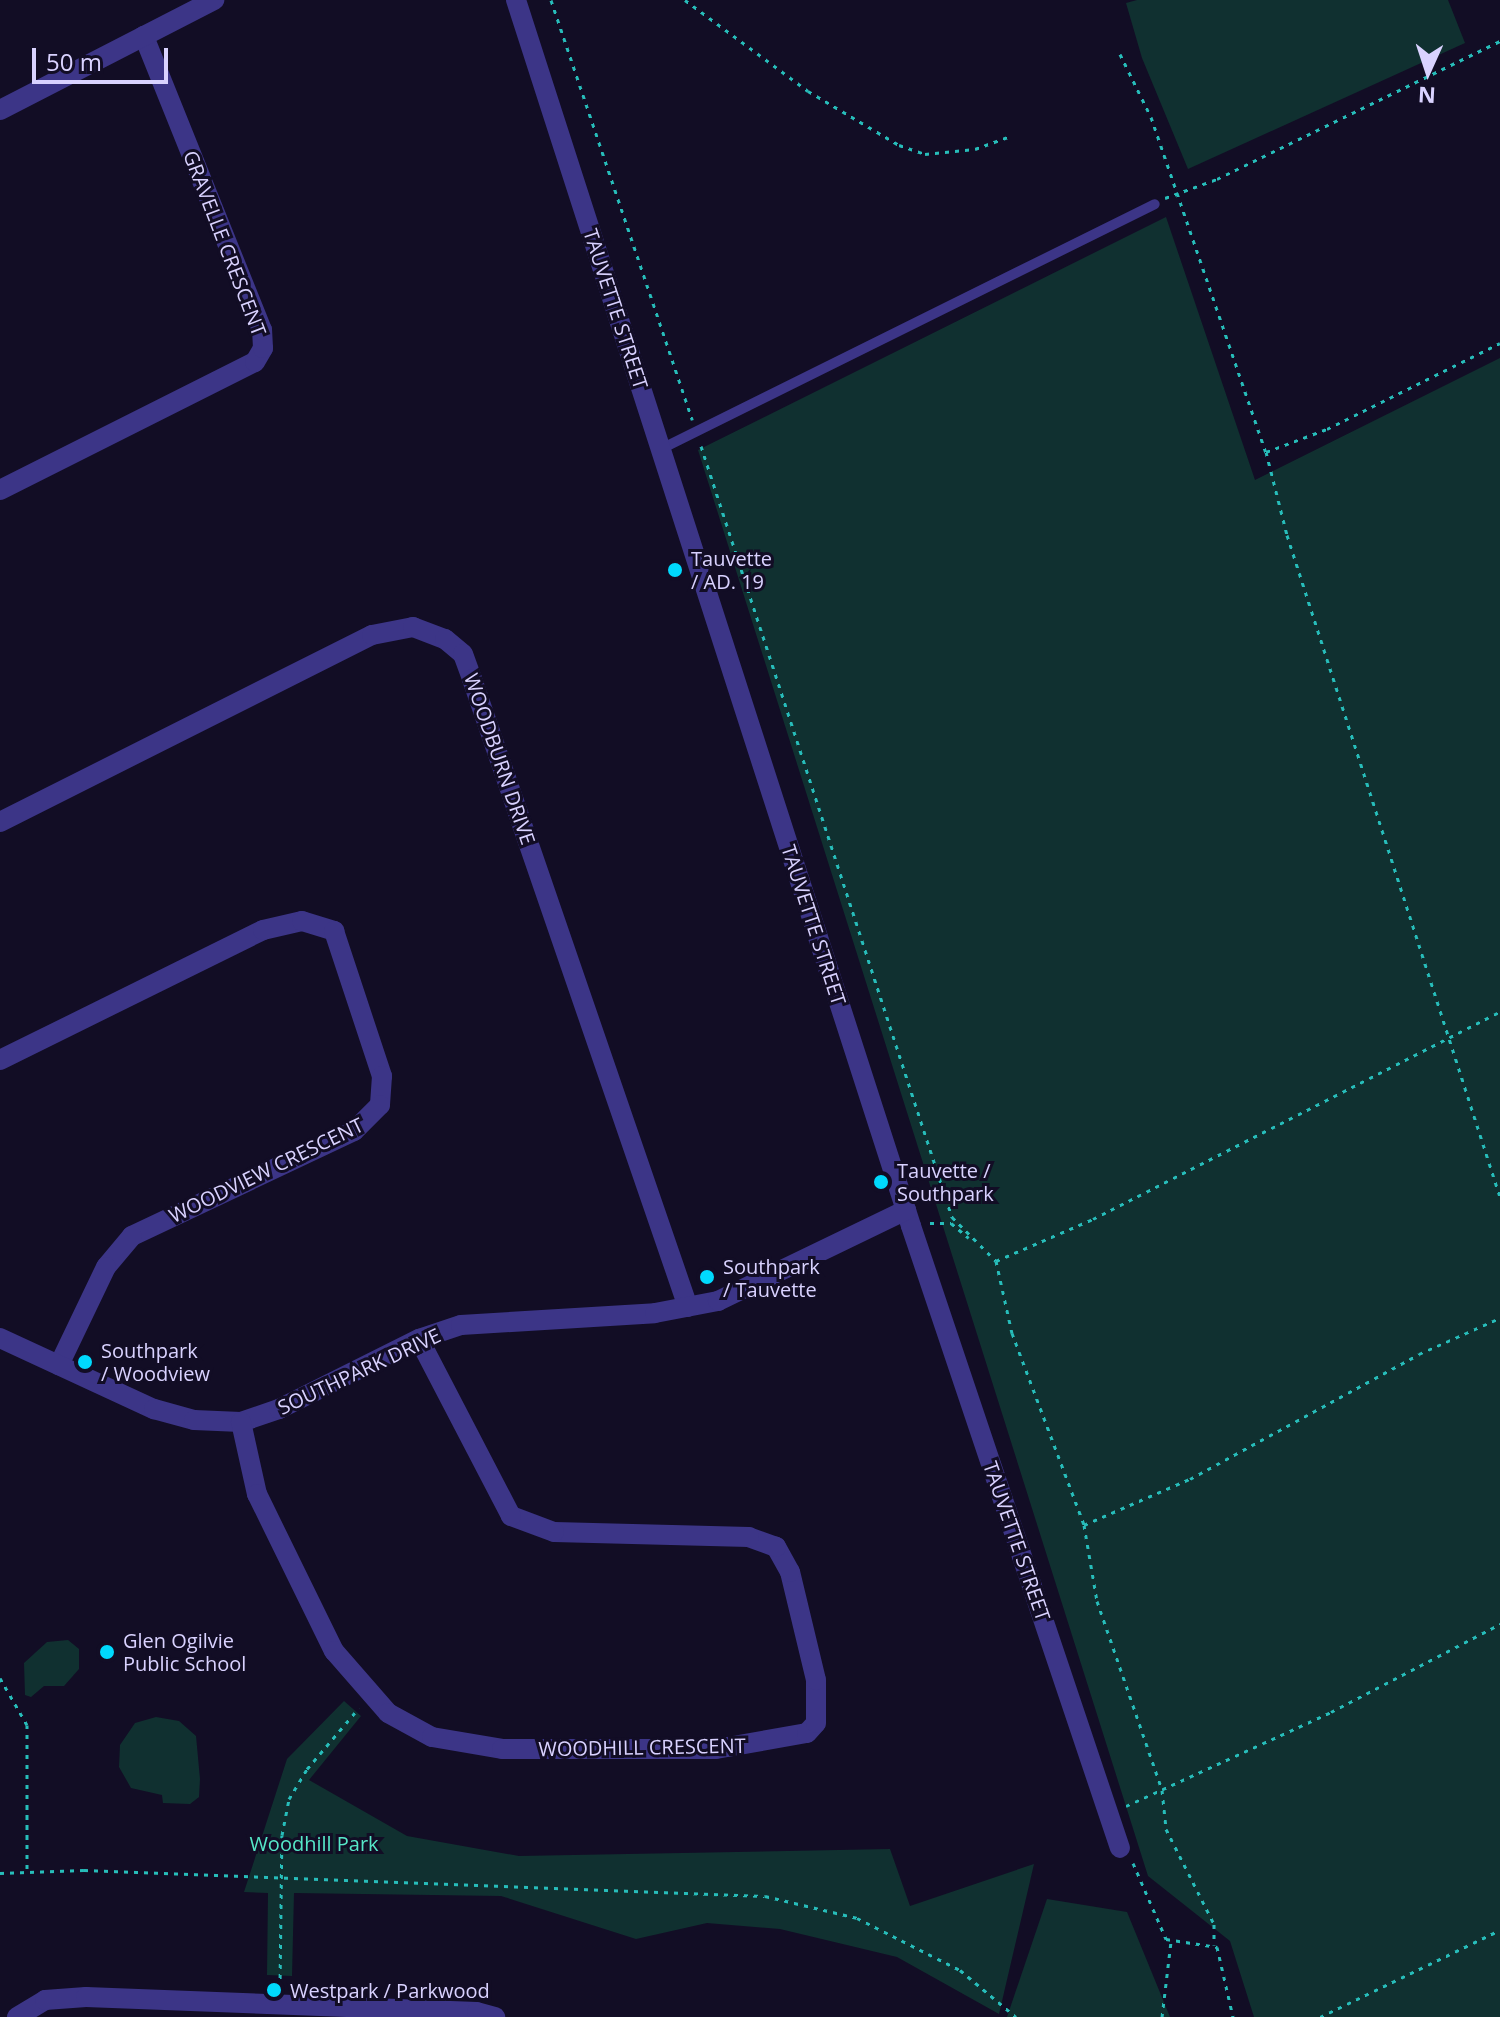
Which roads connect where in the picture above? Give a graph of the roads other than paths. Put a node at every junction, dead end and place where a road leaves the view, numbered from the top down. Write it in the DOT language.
graph roads {
  1 [pos="214,0"];
  2 [pos="516,0"];
  3 [pos="144,36"];
  4 [pos="0,110"];
  5 [pos="1155,204"];
  6 [pos="661,449"];
  7 [pos="0,490"];
  8 [pos="0,822"];
  9 [pos="0,1060"];
  10 [pos="909,1218"];
  11 [pos="688,1307"];
  12 [pos="0,1338"];
  13 [pos="419,1339"];
  14 [pos="59,1365"];
  15 [pos="241,1422"];
  16 [pos="1120,1848"];
  17 [pos="218,2011"];
  18 [pos="441,2014"];
  19 [pos="17,2017"];
  20 [pos="495,2017"];
  1 -- 3 [label="street"];
  2 -- 6 [label="street, TAUVETTE STREET"];
  3 -- 4 [label="street"];
  3 -- 7 [label="street, GRAVELLE CRESCENT"];
  5 -- 6 [label="lane"];
  6 -- 10 [label="street, TAUVETTE STREET"];
  8 -- 11 [label="street, WOODBURN DRIVE"];
  9 -- 14 [label="street, WOODVIEW CRESCENT"];
  10 -- 11 [label="street, SOUTHPARK DRIVE"];
  10 -- 16 [label="street, TAUVETTE STREET"];
  11 -- 13 [label="street, SOUTHPARK DRIVE"];
  12 -- 14 [label="street, SOUTHPARK DRIVE"];
  13 -- 15 [label="street, SOUTHPARK DRIVE"];
  13 -- 15 [label="street, WOODHILL CRESCENT"];
  14 -- 15 [label="street, SOUTHPARK DRIVE"];
  17 -- 18 [label="street"];
  17 -- 19 [label="street"];
  18 -- 20 [label="street"];
}
